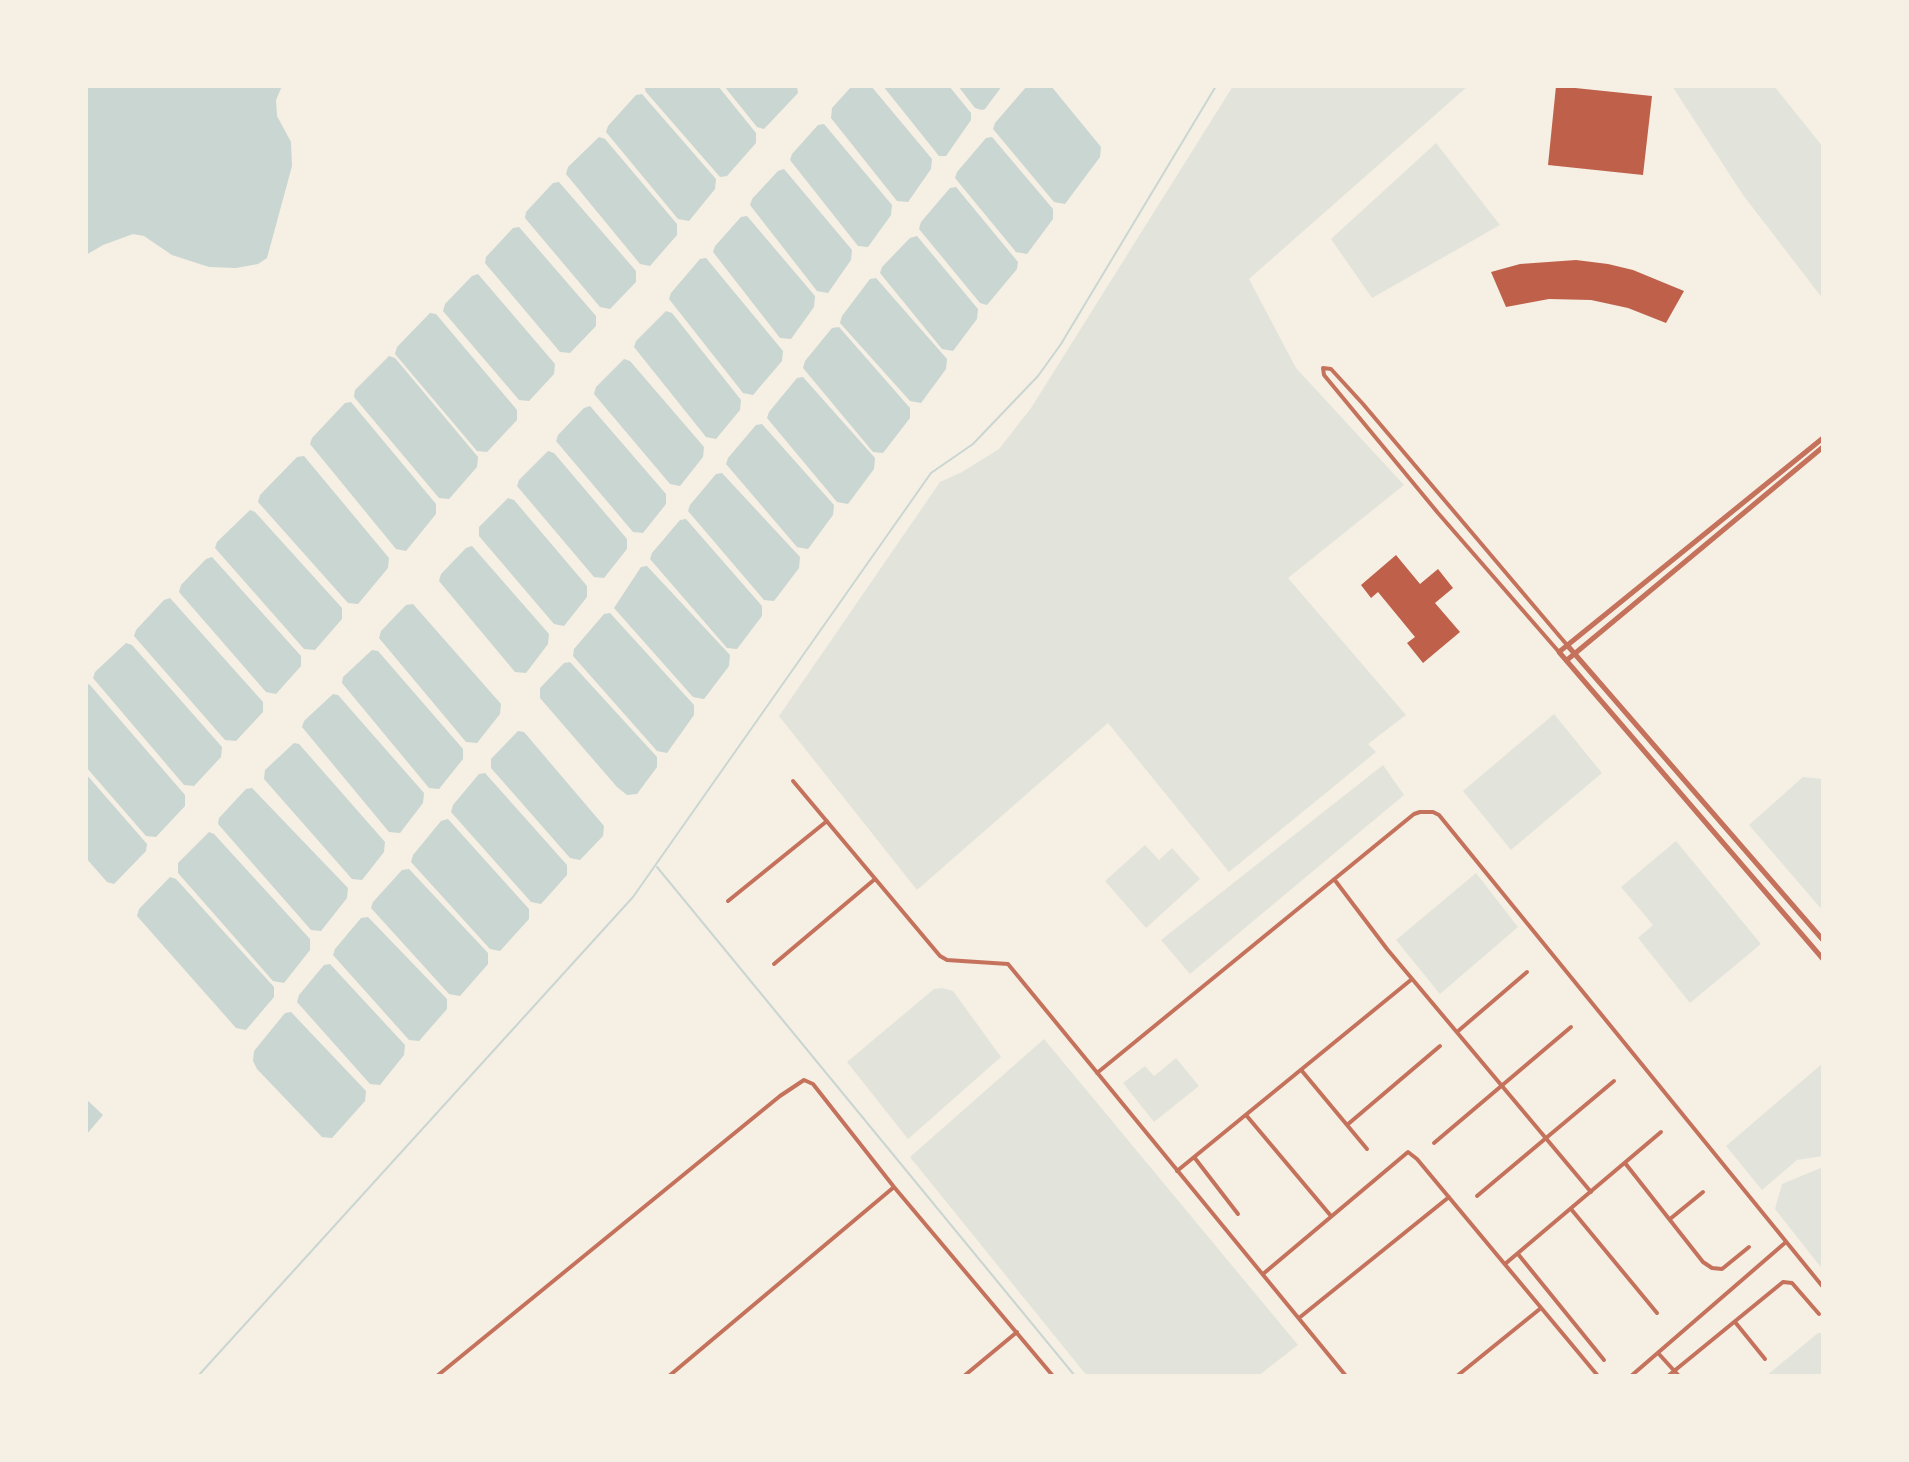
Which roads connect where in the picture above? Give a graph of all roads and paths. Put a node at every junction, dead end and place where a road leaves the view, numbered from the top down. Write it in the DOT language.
graph roads {
  1 [pos="1823,438"];
  2 [pos="1823,447"];
  3 [pos="1567,645"];
  4 [pos="1559,652"];
  5 [pos="1574,654"];
  6 [pos="1567,660"];
  7 [pos="793,781"];
  8 [pos="827,821"];
  9 [pos="875,879"];
  10 [pos="1334,879"];
  11 [pos="728,901"];
  12 [pos="1823,940"];
  13 [pos="1823,959"];
  14 [pos="774,964"];
  15 [pos="1527,972"];
  16 [pos="1412,979"];
  17 [pos="1571,1027"];
  18 [pos="1457,1032"];
  19 [pos="1440,1046"];
  20 [pos="1301,1070"];
  21 [pos="1097,1073"];
  22 [pos="1614,1081"];
  23 [pos="1501,1085"];
  24 [pos="1246,1115"];
  25 [pos="1347,1125"];
  26 [pos="1661,1132"];
  27 [pos="1546,1138"];
  28 [pos="1434,1143"];
  29 [pos="1367,1149"];
  30 [pos="1194,1157"];
  31 [pos="1625,1163"];
  32 [pos="1177,1171"];
  33 [pos="894,1187"];
  34 [pos="1591,1192"];
  35 [pos="1703,1192"];
  36 [pos="1477,1196"];
  37 [pos="1449,1197"];
  38 [pos="1571,1209"];
  39 [pos="1238,1214"];
  40 [pos="1331,1216"];
  41 [pos="1670,1219"];
  42 [pos="1786,1242"];
  43 [pos="1749,1247"];
  44 [pos="1518,1254"];
  45 [pos="1505,1264"];
  46 [pos="1263,1274"];
  47 [pos="1823,1287"];
  48 [pos="1541,1308"];
  49 [pos="1657,1313"];
  50 [pos="1819,1314"];
  51 [pos="1299,1318"];
  52 [pos="1735,1322"];
  53 [pos="1017,1332"];
  54 [pos="1658,1353"];
  55 [pos="1765,1359"];
  56 [pos="1604,1360"];
  57 [pos="1596,1374"];
  58 [pos="1676,1374"];
  59 [pos="437,1376"];
  60 [pos="669,1376"];
  61 [pos="964,1376"];
  62 [pos="1053,1376"];
  63 [pos="1346,1376"];
  64 [pos="1457,1376"];
  65 [pos="1589,1376"];
  66 [pos="1631,1376"];
  67 [pos="1668,1376"];
  1 -- 3 [label="street"];
  2 -- 5 [label="street"];
  3 -- 4 [label="street"];
  3 -- 4 [label="street"];
  3 -- 5 [label="street"];
  4 -- 6 [label="street"];
  5 -- 6 [label="street"];
  5 -- 12 [label="street"];
  6 -- 13 [label="street"];
  7 -- 8 [label="street"];
  8 -- 9 [label="street"];
  8 -- 11 [label="street"];
  9 -- 14 [label="street"];
  9 -- 21 [label="street"];
  10 -- 16 [label="street"];
  10 -- 21 [label="street"];
  10 -- 42 [label="street"];
  15 -- 18 [label="street"];
  16 -- 18 [label="street"];
  16 -- 20 [label="street"];
  17 -- 23 [label="street"];
  18 -- 23 [label="street"];
  19 -- 25 [label="street"];
  20 -- 24 [label="street"];
  20 -- 25 [label="street"];
  21 -- 32 [label="street"];
  22 -- 27 [label="street"];
  23 -- 27 [label="street"];
  23 -- 28 [label="street"];
  24 -- 30 [label="street"];
  24 -- 40 [label="street"];
  25 -- 29 [label="street"];
  26 -- 31 [label="street"];
  27 -- 34 [label="street"];
  27 -- 36 [label="street"];
  30 -- 32 [label="street"];
  30 -- 39 [label="street"];
  31 -- 34 [label="street"];
  31 -- 41 [label="street"];
  32 -- 46 [label="street"];
  33 -- 53 [label="street"];
  33 -- 59 [label="street"];
  33 -- 60 [label="street"];
  34 -- 38 [label="street"];
  35 -- 41 [label="street"];
  37 -- 40 [label="street"];
  37 -- 45 [label="street"];
  37 -- 51 [label="street"];
  38 -- 44 [label="street"];
  38 -- 49 [label="street"];
  40 -- 46 [label="street"];
  41 -- 43 [label="street"];
  42 -- 47 [label="street"];
  42 -- 54 [label="street"];
  44 -- 45 [label="street"];
  44 -- 56 [label="street"];
  45 -- 48 [label="street"];
  46 -- 51 [label="street"];
  48 -- 57 [label="street"];
  48 -- 64 [label="street"];
  50 -- 52 [label="street"];
  51 -- 63 [label="street"];
  52 -- 55 [label="street"];
  52 -- 58 [label="street"];
  53 -- 61 [label="street"];
  53 -- 62 [label="street"];
  54 -- 58 [label="street"];
  54 -- 66 [label="street"];
  57 -- 65 [label="street"];
  58 -- 67 [label="street"];
}
